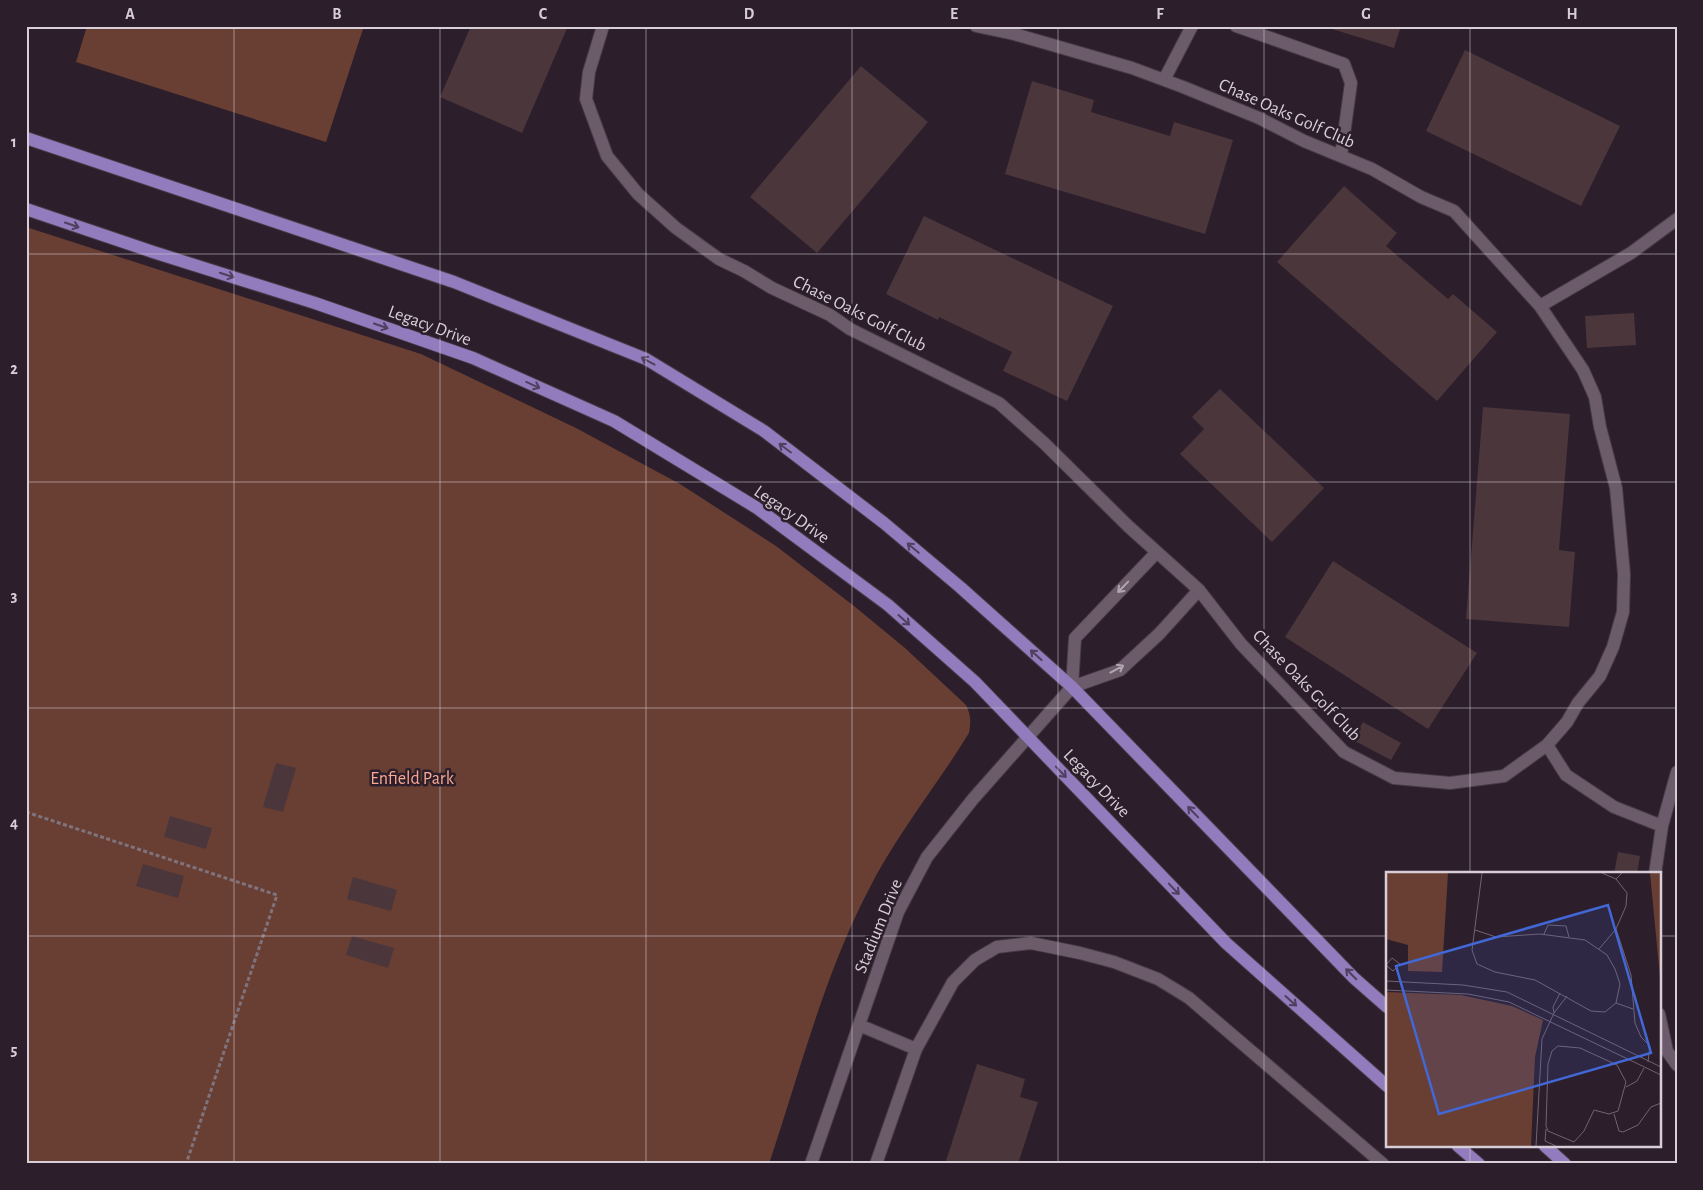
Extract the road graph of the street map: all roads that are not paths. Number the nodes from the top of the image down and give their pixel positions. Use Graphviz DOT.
graph roads {
  1 [pos="603,26"];
  2 [pos="976,26"];
  3 [pos="1192,26"];
  4 [pos="1236,26"];
  5 [pos="1164,80"];
  6 [pos="26,138"];
  7 [pos="1341,156"];
  8 [pos="26,209"];
  9 [pos="1677,219"];
  10 [pos="1540,306"];
  11 [pos="1157,552"];
  12 [pos="1199,590"];
  13 [pos="1072,687"];
  14 [pos="1028,737"];
  15 [pos="1546,746"];
  16 [pos="1677,772"];
  17 [pos="1662,826"];
  18 [pos="1655,872"];
  19 [pos="1386,1006"];
  20 [pos="1660,1019"];
  21 [pos="859,1025"];
  22 [pos="916,1049"];
  23 [pos="1677,1065"];
  24 [pos="1386,1085"];
  25 [pos="1460,1148"];
  26 [pos="1547,1148"];
  27 [pos="811,1164"];
  28 [pos="876,1164"];
  29 [pos="1383,1164"];
  30 [pos="1479,1164"];
  31 [pos="1565,1164"];
  1 -- 11 [label="street, Chase Oaks Golf Club"];
  2 -- 5 [label="street, Chase Oaks Golf Club"];
  3 -- 5 [label="street"];
  4 -- 7 [label="street"];
  5 -- 7 [label="street, Chase Oaks Golf Club"];
  13 -- 6 [label="main road, one-way"];
  7 -- 10 [label="street, Chase Oaks Golf Club"];
  8 -- 14 [label="main road, Legacy Drive, one-way"];
  9 -- 10 [label="street"];
  10 -- 15 [label="street, Chase Oaks Golf Club"];
  11 -- 12 [label="street, Chase Oaks Golf Club"];
  11 -- 13 [label="street, one-way"];
  13 -- 12 [label="street, one-way"];
  12 -- 15 [label="street, Chase Oaks Golf Club"];
  13 -- 14 [label="street, Stadium Drive"];
  19 -- 13 [label="main road, one-way"];
  14 -- 21 [label="street, Stadium Drive"];
  14 -- 24 [label="main road, Legacy Drive, one-way"];
  15 -- 17 [label="street"];
  16 -- 17 [label="street"];
  17 -- 18 [label="street"];
  20 -- 23 [label="street"];
  21 -- 22 [label="street"];
  21 -- 27 [label="street, Stadium Drive"];
  22 -- 28 [label="street"];
  22 -- 29 [label="street"];
  25 -- 30 [label="main road"];
  26 -- 31 [label="main road"];
}
